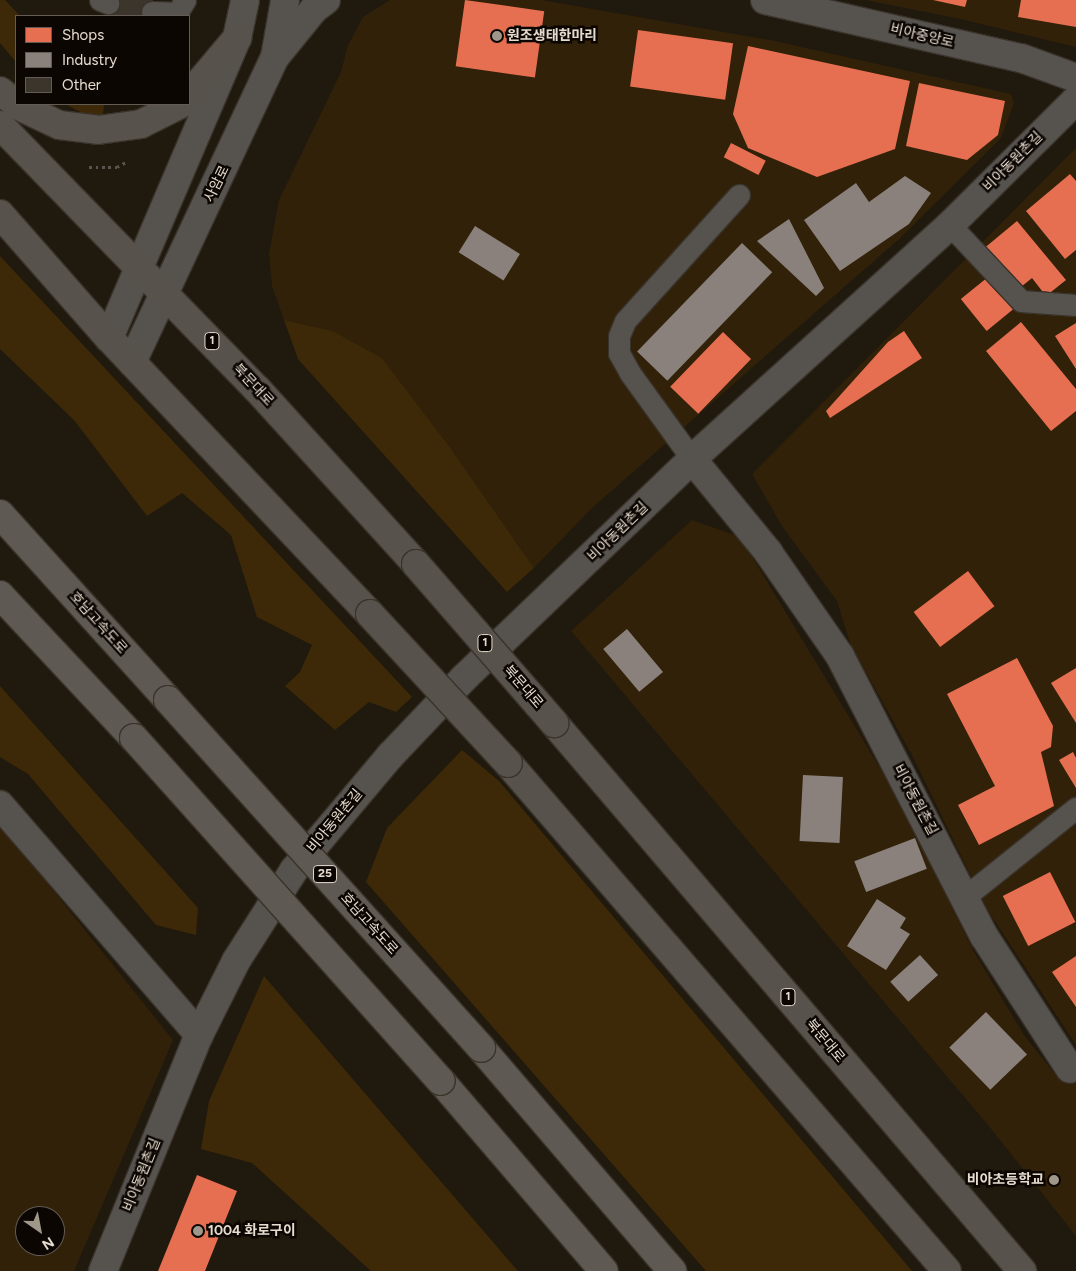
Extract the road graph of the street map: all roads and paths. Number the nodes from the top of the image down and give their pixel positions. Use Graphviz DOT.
graph roads {
  1 [pos="185,0"];
  2 [pos="245,0"];
  3 [pos="285,0"];
  4 [pos="326,0"];
  5 [pos="765,0"];
  6 [pos="152,12"];
  7 [pos="237,38"];
  8 [pos="275,57"];
  9 [pos="1076,78"];
  10 [pos="0,91"];
  11 [pos="190,94"];
  12 [pos="1076,100"];
  13 [pos="15,103"];
  14 [pos="18,105"];
  15 [pos="180,105"];
  16 [pos="0,125"];
  17 [pos="739,195"];
  18 [pos="0,214"];
  19 [pos="950,224"];
  20 [pos="140,267"];
  21 [pos="164,292"];
  22 [pos="1075,307"];
  23 [pos="109,338"];
  24 [pos="132,362"];
  25 [pos="692,459"];
  26 [pos="0,514"];
  27 [pos="0,595"];
  28 [pos="0,805"];
  29 [pos="1076,808"];
  30 [pos="966,896"];
  31 [pos="199,1035"];
  32 [pos="1070,1069"];
  33 [pos="103,1271"];
  34 [pos="604,1271"];
  35 [pos="672,1271"];
  36 [pos="947,1271"];
  37 [pos="1022,1271"];
  1 -- 6 [label="lane"];
  2 -- 7 [label="street"];
  3 -- 8 [label="street, 사암로"];
  4 -- 8 [label="street"];
  5 -- 9 [label="street, 비아중앙로"];
  7 -- 11 [label="main road"];
  7 -- 20 [label="street"];
  8 -- 21 [label="street, 사암로"];
  10 -- 13 [label="main road"];
  12 -- 19 [label="street, 비아동원촌길"];
  14 -- 15 [label="main road"];
  16 -- 20 [label="main road, 북문대로 / 1"];
  17 -- 25 [label="lane"];
  18 -- 23 [label="main road"];
  19 -- 22 [label="lane"];
  19 -- 25 [label="street, 비아동원촌길"];
  20 -- 21 [label="main road, 북문대로 / 1"];
  20 -- 23 [label="street"];
  21 -- 24 [label="street, 사암로"];
  21 -- 37 [label="main road, 북문대로 / 1, bridge"];
  23 -- 24 [label="main road"];
  24 -- 36 [label="main road, bridge"];
  25 -- 30 [label="street, 비아동원촌길"];
  25 -- 31 [label="street, 비아동원촌길"];
  26 -- 35 [label="highway, 호남고속도로 / 25, bridge"];
  27 -- 34 [label="highway, bridge"];
  28 -- 31 [label="street"];
  29 -- 30 [label="lane"];
  30 -- 32 [label="street, 비아동원촌길"];
  31 -- 33 [label="street, 비아동원촌길"];
}
